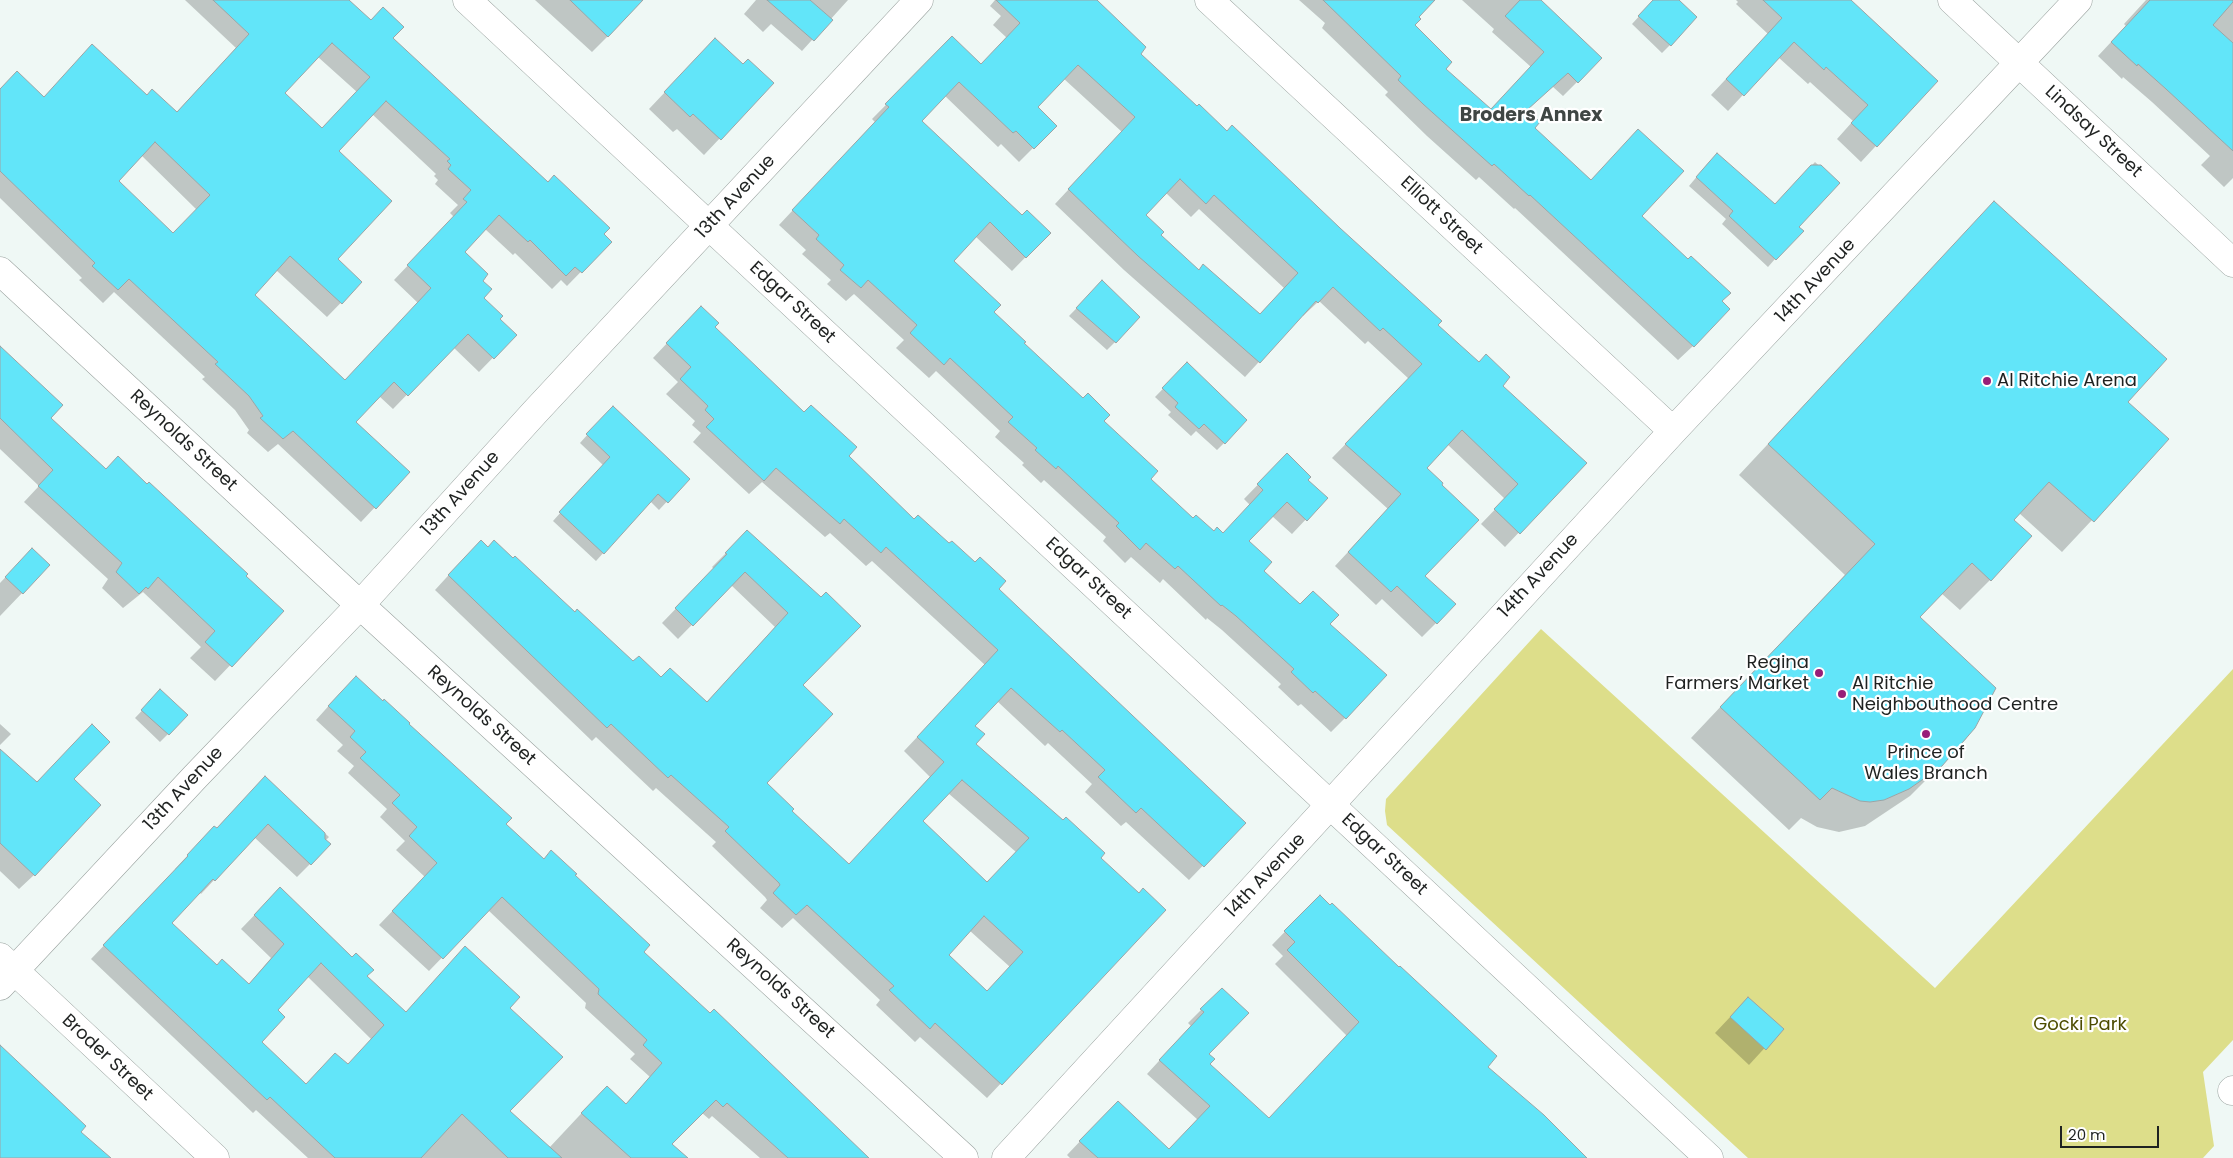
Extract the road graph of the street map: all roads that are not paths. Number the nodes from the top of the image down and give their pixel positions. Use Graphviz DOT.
graph roads {
  1 [pos="467,0"];
  2 [pos="919,0"];
  3 [pos="1210,0"];
  4 [pos="1952,0"];
  5 [pos="2078,0"];
  6 [pos="2020,63"];
  7 [pos="709,226"];
  8 [pos="2233,264"];
  9 [pos="0,270"];
  10 [pos="1673,431"];
  11 [pos="360,605"];
  12 [pos="1331,806"];
  13 [pos="5,971"];
  14 [pos="215,1158"];
  15 [pos="964,1158"];
  16 [pos="1006,1158"];
  17 [pos="1709,1158"];
  1 -- 7 [label="street, Edgar Street"];
  2 -- 7 [label="street, 13th Avenue"];
  3 -- 10 [label="street, Elliott Street"];
  4 -- 6 [label="street, Lindsay Street"];
  5 -- 6 [label="street, 14th Avenue"];
  6 -- 8 [label="street, Lindsay Street"];
  6 -- 10 [label="street, 14th Avenue"];
  7 -- 11 [label="street, 13th Avenue"];
  7 -- 12 [label="street, Edgar Street"];
  9 -- 11 [label="street, Reynolds Street"];
  10 -- 12 [label="street, 14th Avenue"];
  11 -- 13 [label="street, 13th Avenue"];
  11 -- 15 [label="street, Reynolds Street"];
  12 -- 16 [label="street, 14th Avenue"];
  12 -- 17 [label="street, Edgar Street"];
  13 -- 14 [label="street, Broder Street"];
}
